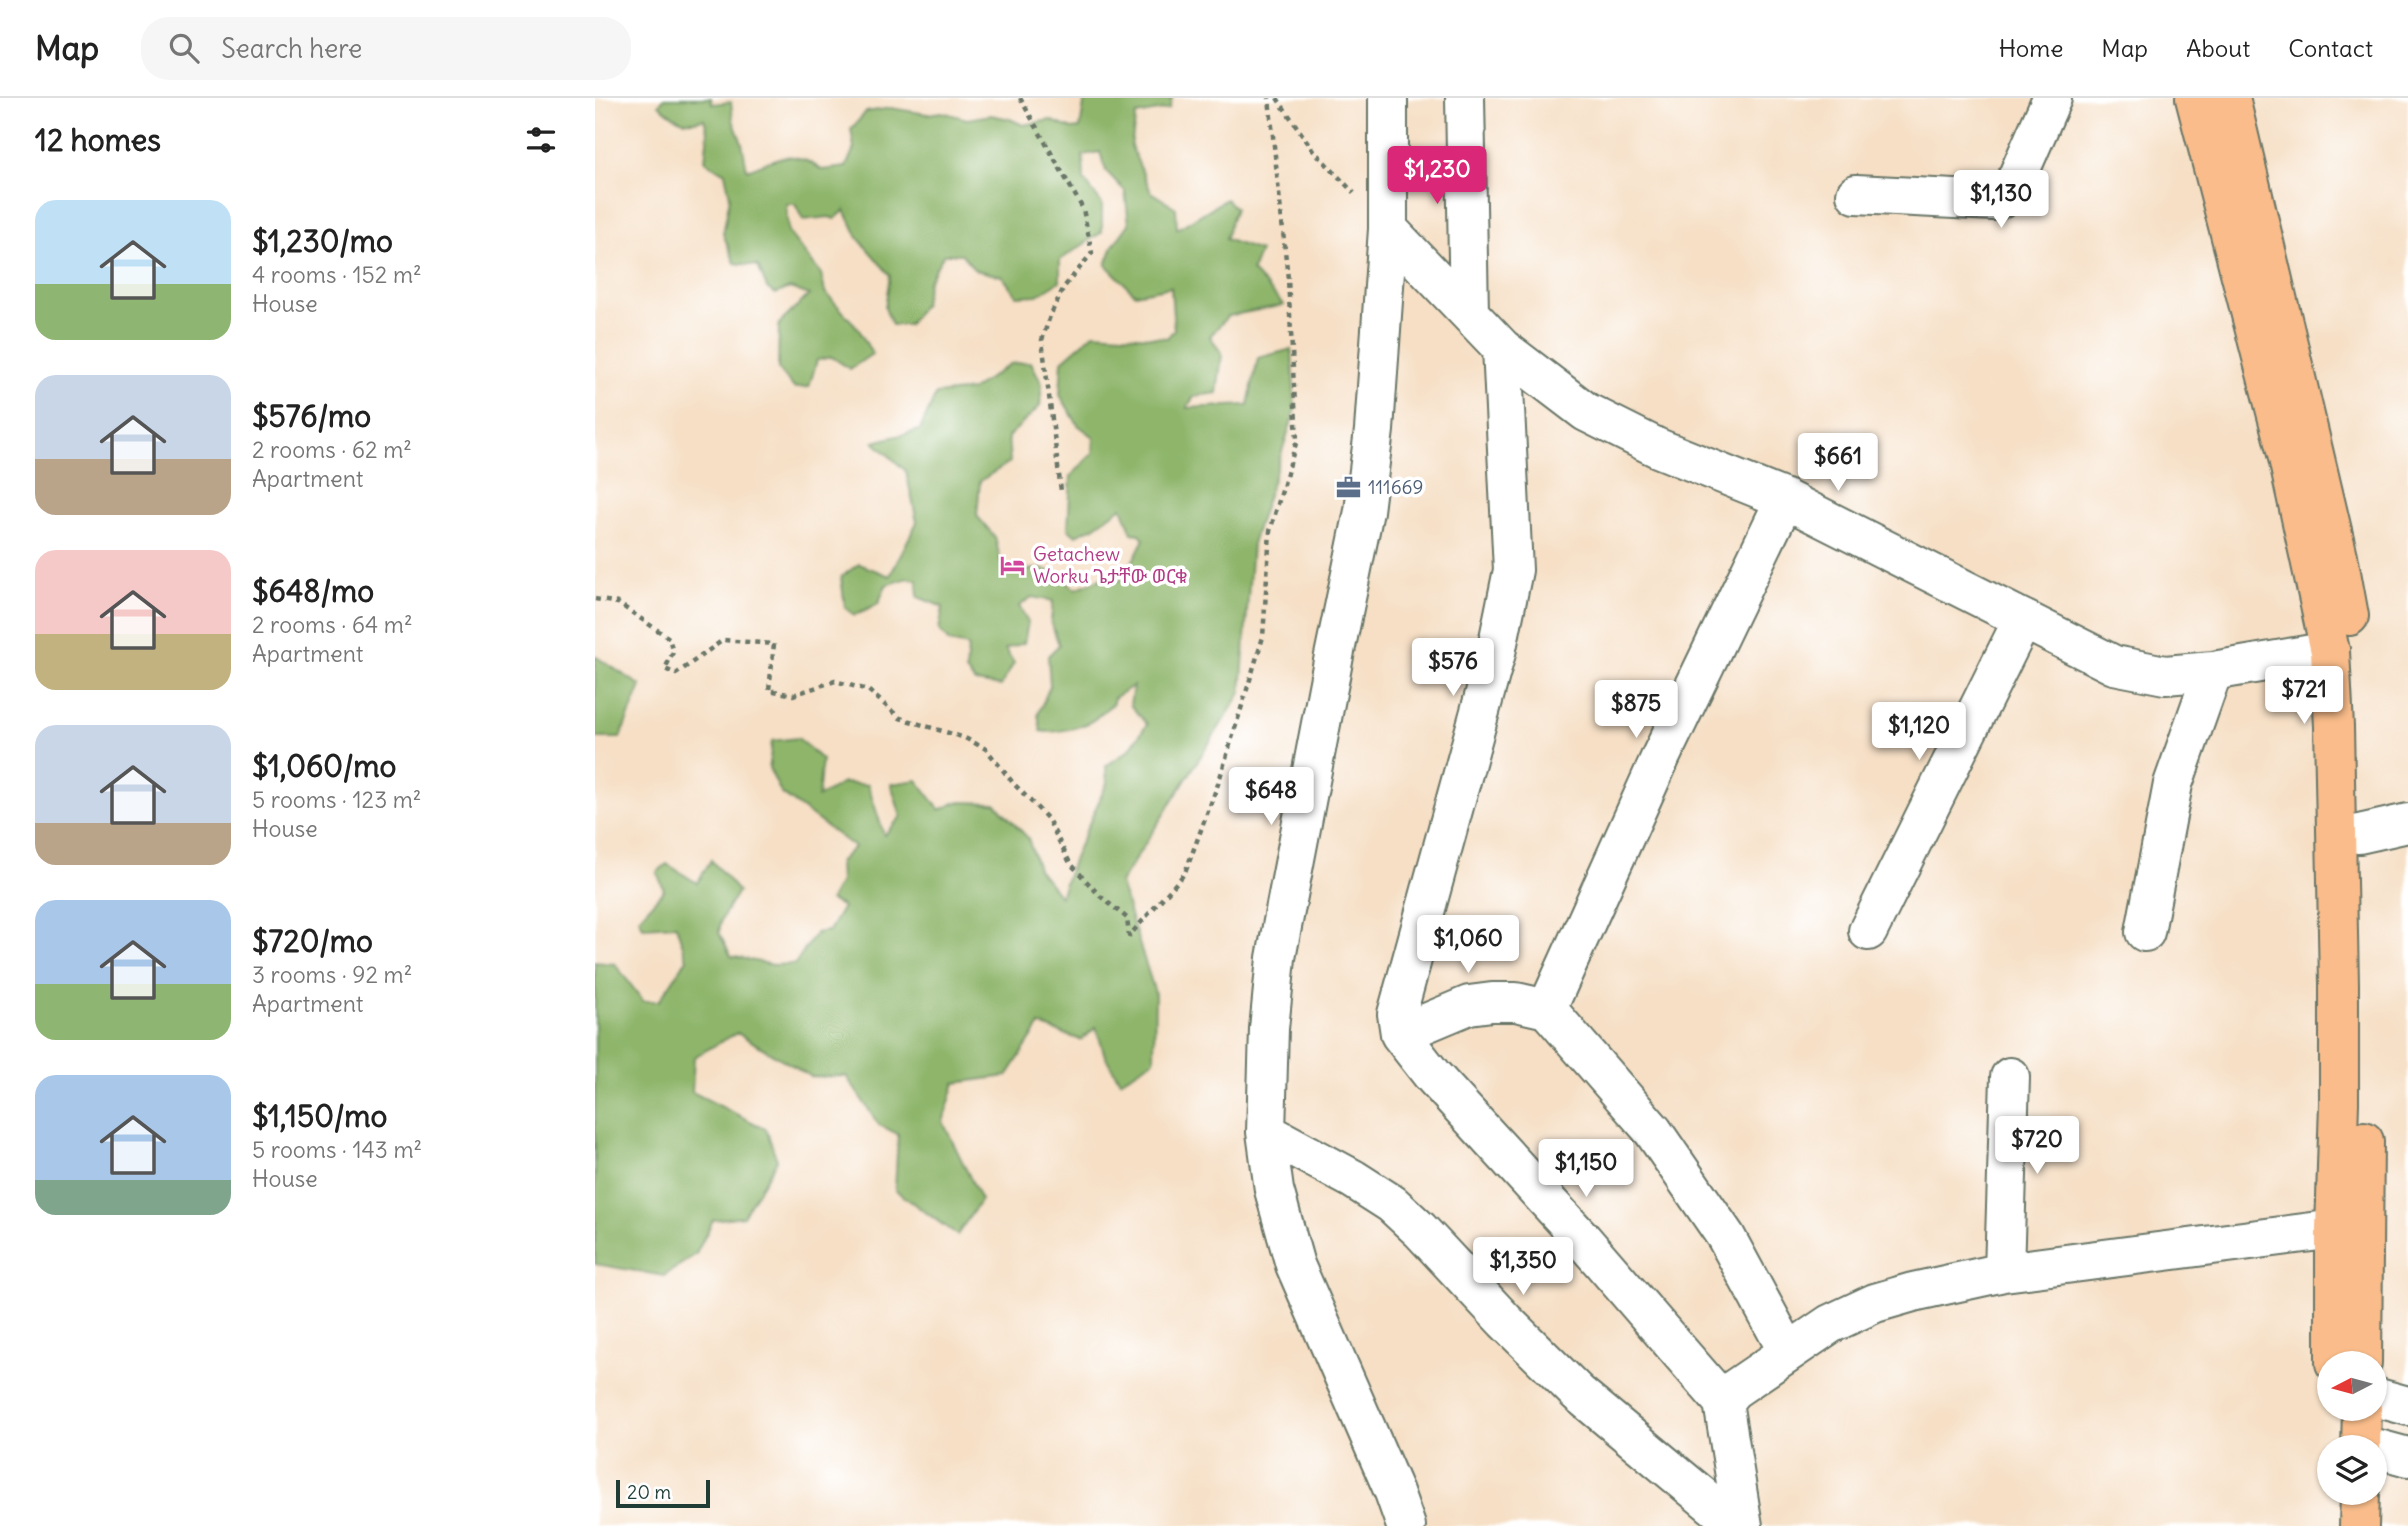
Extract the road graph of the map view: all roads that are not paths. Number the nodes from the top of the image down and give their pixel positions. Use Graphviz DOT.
graph roads {
  1 [pos="1388,98"];
  2 [pos="1465,98"];
  3 [pos="2052,98"];
  4 [pos="2195,98"];
  5 [pos="2230,98"];
  6 [pos="1856,194"];
  7 [pos="1388,229"];
  8 [pos="1469,313"];
  9 [pos="1501,348"];
  10 [pos="2282,381"];
  11 [pos="1784,499"];
  12 [pos="2023,619"];
  13 [pos="2330,651"];
  14 [pos="2213,671"];
  15 [pos="2408,823"];
  16 [pos="2359,834"];
  17 [pos="1868,931"];
  18 [pos="2145,932"];
  19 [pos="1547,1009"];
  20 [pos="1400,1034"];
  21 [pos="2010,1077"];
  22 [pos="1266,1132"];
  23 [pos="2335,1229"];
  24 [pos="2004,1272"];
  25 [pos="2336,1351"];
  26 [pos="2362,1351"];
  27 [pos="1788,1352"];
  28 [pos="2387,1400"];
  29 [pos="1723,1402"];
  30 [pos="2408,1406"];
  31 [pos="2387,1449"];
  32 [pos="2408,1457"];
  33 [pos="2335,1505"];
  34 [pos="2360,1505"];
  35 [pos="1406,1526"];
  36 [pos="1741,1526"];
  37 [pos="2335,1526"];
  38 [pos="2359,1526"];
  1 -- 7 [label="street"];
  2 -- 8 [label="street"];
  3 -- 6 [label="street"];
  4 -- 10 [label="main road"];
  5 -- 10 [label="main road"];
  7 -- 8 [label="street"];
  7 -- 22 [label="street"];
  8 -- 9 [label="street"];
  9 -- 11 [label="street"];
  9 -- 20 [label="street"];
  10 -- 13 [label="main road"];
  10 -- 16 [label="main road"];
  11 -- 12 [label="street"];
  11 -- 19 [label="street"];
  12 -- 14 [label="street"];
  12 -- 17 [label="street"];
  13 -- 14 [label="street"];
  13 -- 23 [label="main road"];
  14 -- 18 [label="street"];
  15 -- 16 [label="street"];
  16 -- 26 [label="main road"];
  19 -- 20 [label="street"];
  19 -- 27 [label="street"];
  20 -- 29 [label="street"];
  21 -- 24 [label="street"];
  22 -- 35 [label="street"];
  22 -- 36 [label="street"];
  23 -- 24 [label="street"];
  23 -- 25 [label="main road"];
  24 -- 27 [label="street"];
  27 -- 29 [label="street"];
  28 -- 30 [label="street"];
  29 -- 36 [label="street"];
  31 -- 32 [label="street"];
  33 -- 37 [label="main road"];
  34 -- 38 [label="main road"];
}
